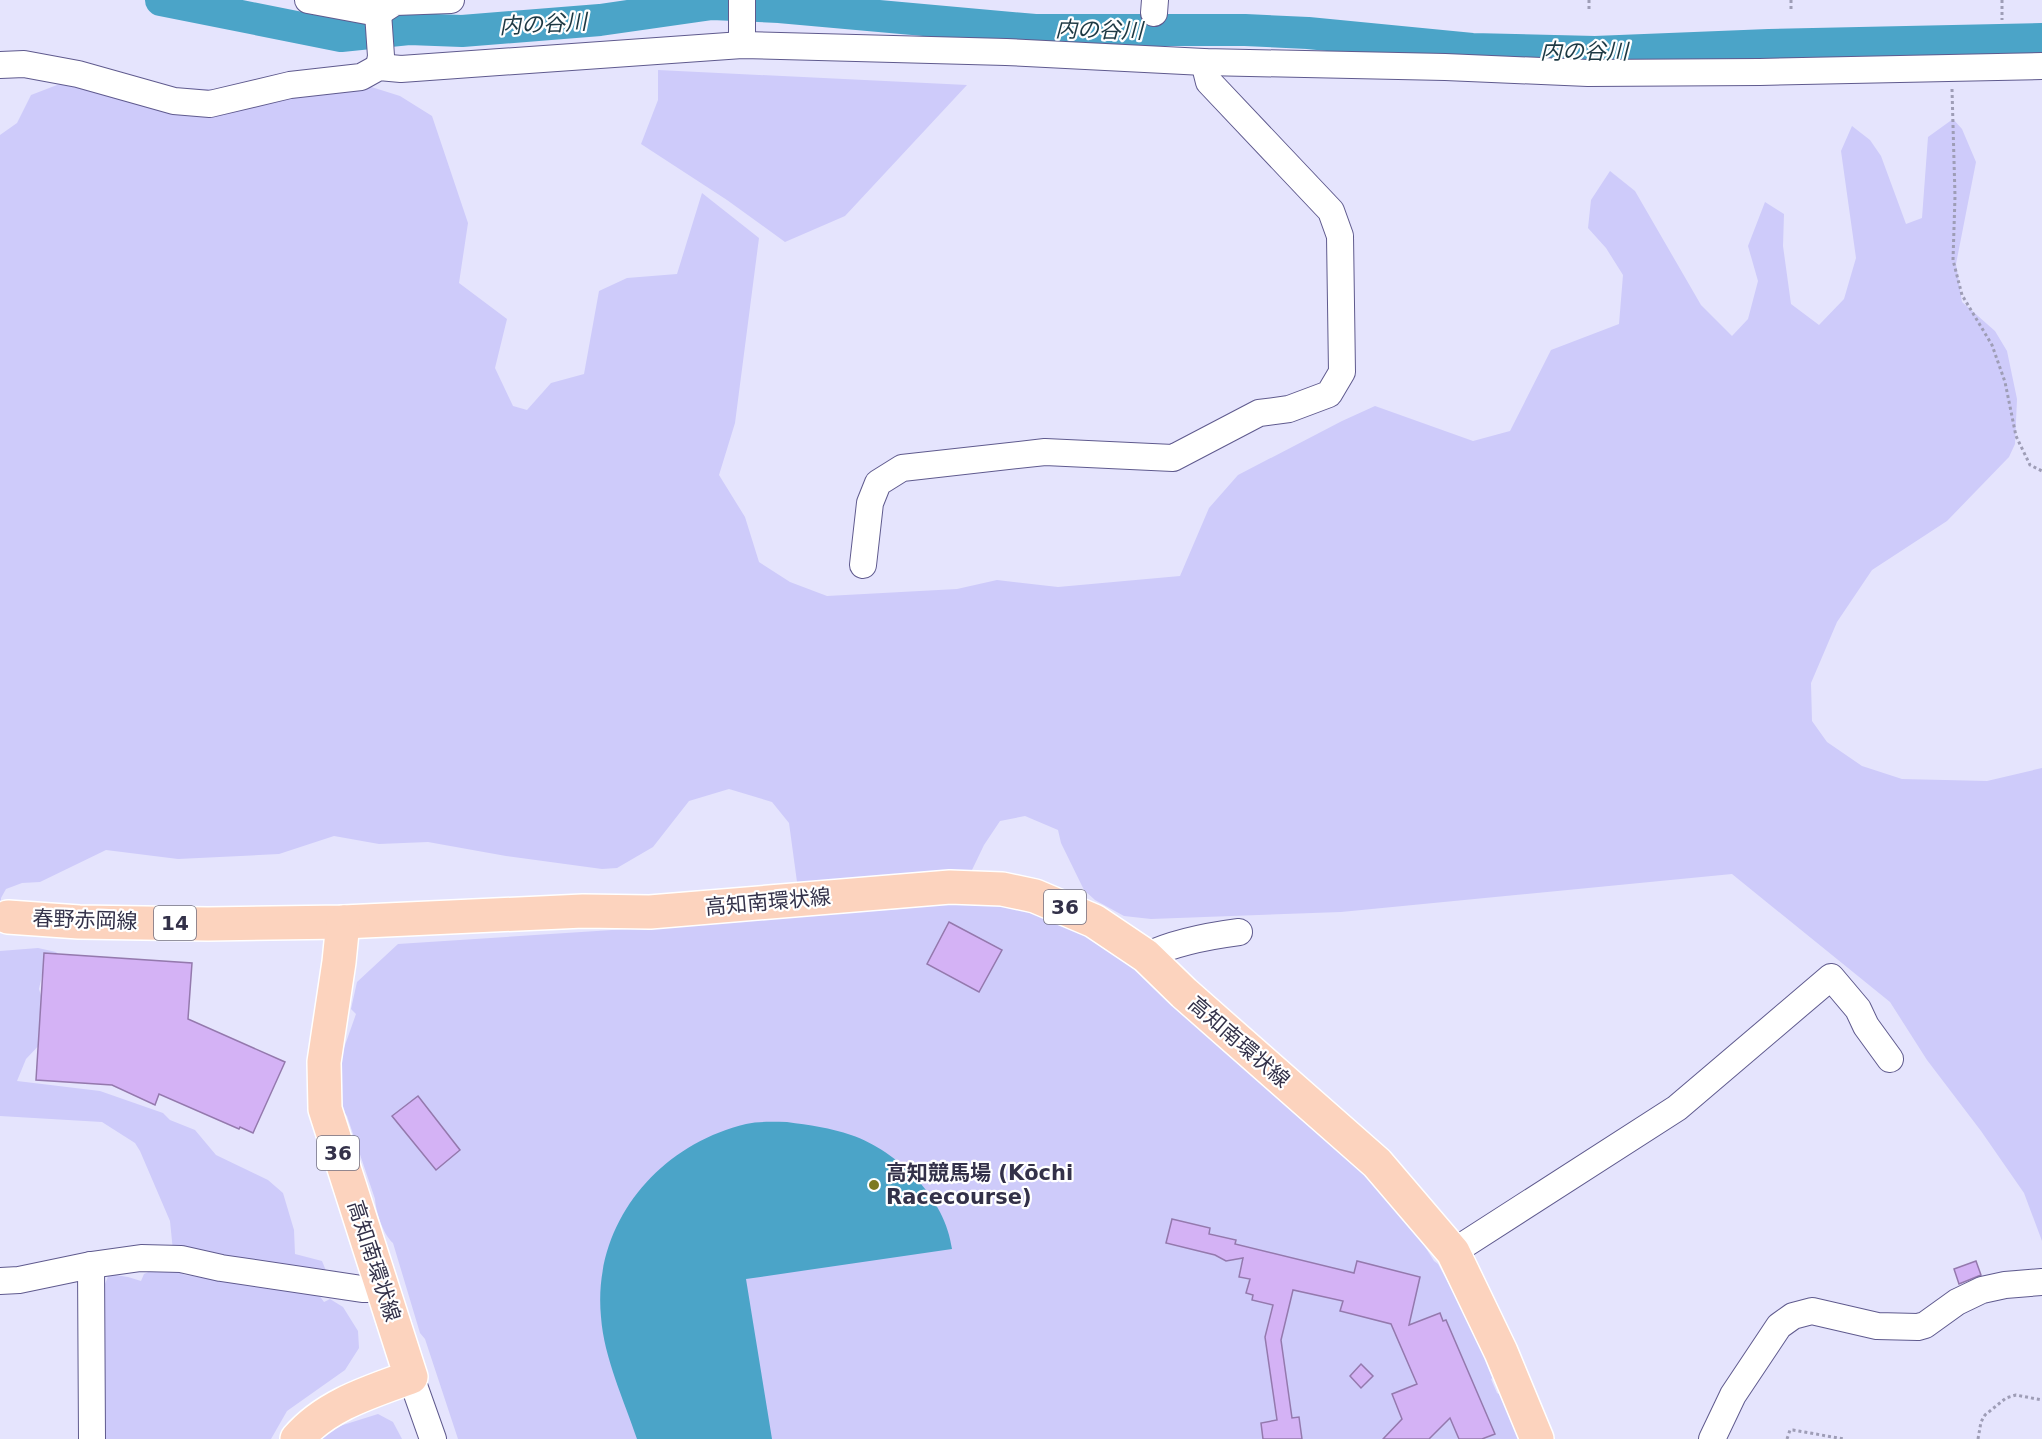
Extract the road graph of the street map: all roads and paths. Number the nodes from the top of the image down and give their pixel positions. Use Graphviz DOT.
graph roads {
  1 [pos="309,0"];
  2 [pos="451,0"];
  3 [pos="742,0"];
  4 [pos="1589,0"];
  5 [pos="1791,0"];
  6 [pos="2002,0"];
  7 [pos="1791,9"];
  8 [pos="1589,10"];
  9 [pos="379,17"];
  10 [pos="2002,20"];
  11 [pos="742,40"];
  12 [pos="380,62"];
  13 [pos="1204,62"];
  14 [pos="0,65"];
  15 [pos="2042,66"];
  16 [pos="1952,68"];
  17 [pos="2042,471"];
  18 [pos="863,566"];
  19 [pos="8,917"];
  20 [pos="343,922"];
  21 [pos="1239,932"];
  22 [pos="1146,956"];
  23 [pos="1890,1059"];
  24 [pos="1453,1252"];
  25 [pos="91,1265"];
  26 [pos="0,1281"];
  27 [pos="2042,1282"];
  28 [pos="383,1289"];
  29 [pos="411,1377"];
  30 [pos="2042,1400"];
  31 [pos="92,1439"];
  32 [pos="297,1439"];
  33 [pos="432,1439"];
  34 [pos="1537,1439"];
  35 [pos="1712,1439"];
  36 [pos="1787,1439"];
  37 [pos="1844,1439"];
  38 [pos="1978,1439"];
  1 -- 9 [label="street"];
  2 -- 9 [label="street"];
  3 -- 11 [label="street"];
  4 -- 8 [label="path"];
  5 -- 7 [label="path"];
  6 -- 10 [label="path"];
  9 -- 12 [label="street"];
  11 -- 12 [label="street"];
  11 -- 13 [label="street"];
  12 -- 14 [label="street"];
  13 -- 16 [label="street"];
  13 -- 18 [label="street"];
  15 -- 16 [label="street"];
  16 -- 17 [label="path"];
  19 -- 20 [label="main road, 春野赤岡線 / 14"];
  20 -- 22 [label="main road, 高知南環状線 / 36"];
  20 -- 28 [label="main road, 高知南環状線 / 36"];
  21 -- 22 [label="street"];
  22 -- 24 [label="main road, 高知南環状線 / 36"];
  23 -- 24 [label="street"];
  24 -- 34 [label="main road, 高知南環状線 / 36"];
  25 -- 26 [label="street"];
  25 -- 28 [label="street"];
  25 -- 31 [label="street"];
  27 -- 35 [label="street"];
  28 -- 29 [label="main road, 高知南環状線 / 36"];
  29 -- 32 [label="main road"];
  29 -- 33 [label="street"];
  30 -- 38 [label="path"];
  36 -- 37 [label="path"];
}
